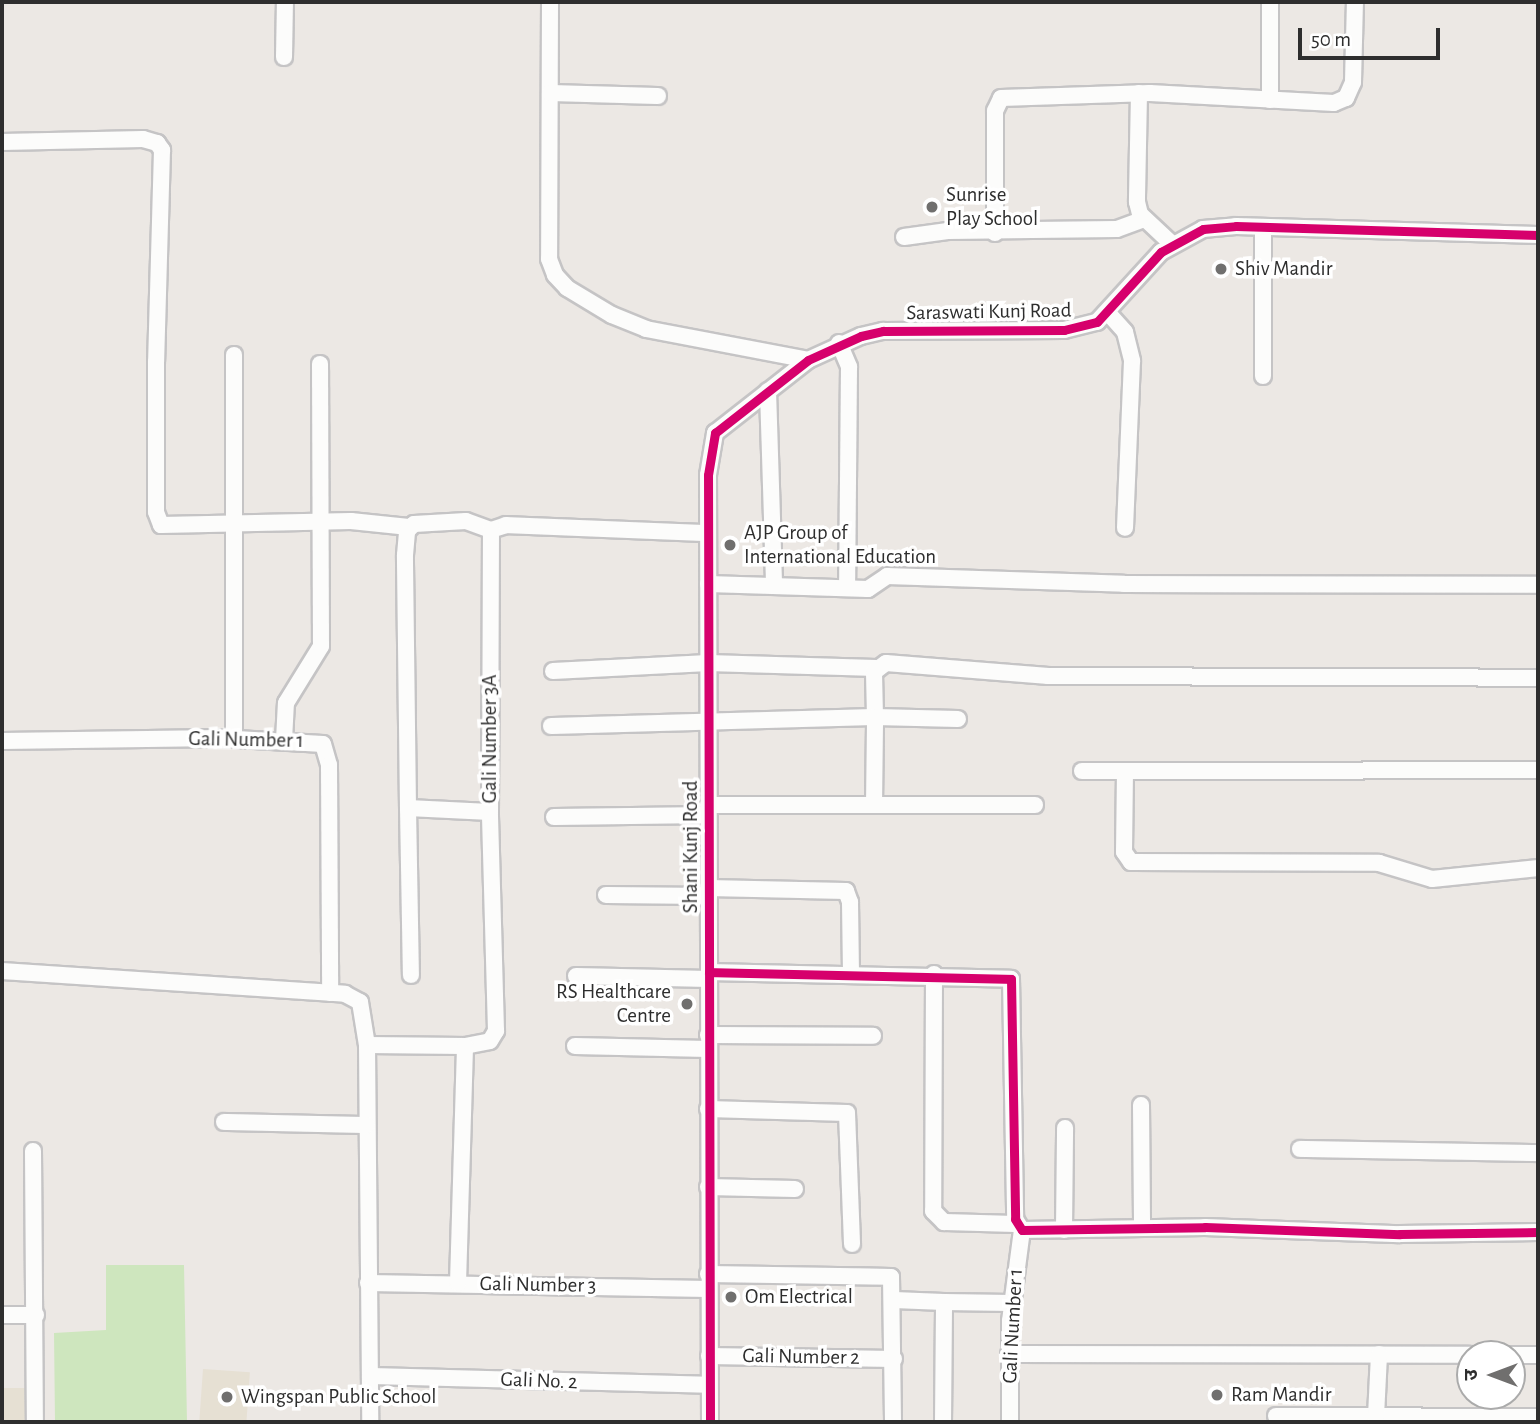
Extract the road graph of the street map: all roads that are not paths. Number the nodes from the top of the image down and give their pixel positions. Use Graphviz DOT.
graph roads {
  1 [pos="285,2"];
  2 [pos="550,2"];
  3 [pos="1270,2"];
  4 [pos="1355,2"];
  5 [pos="284,57"];
  6 [pos="550,93"];
  7 [pos="1139,93"];
  8 [pos="658,96"];
  9 [pos="1270,100"];
  10 [pos="2,142"];
  11 [pos="1144,219"];
  12 [pos="1263,227"];
  13 [pos="995,233"];
  14 [pos="1538,234"];
  15 [pos="904,237"];
  16 [pos="1172,244"];
  17 [pos="1109,314"];
  18 [pos="839,343"];
  19 [pos="234,355"];
  20 [pos="808,359"];
  21 [pos="320,364"];
  22 [pos="1263,376"];
  23 [pos="768,390"];
  24 [pos="724,424"];
  25 [pos="318,521"];
  26 [pos="233,525"];
  27 [pos="409,527"];
  28 [pos="1125,528"];
  29 [pos="491,530"];
  30 [pos="708,533"];
  31 [pos="708,584"];
  32 [pos="1538,585"];
  33 [pos="774,586"];
  34 [pos="847,588"];
  35 [pos="708,663"];
  36 [pos="876,668"];
  37 [pos="553,671"];
  38 [pos="1538,678"];
  39 [pos="874,717"];
  40 [pos="958,719"];
  41 [pos="708,720"];
  42 [pos="551,726"];
  43 [pos="234,738"];
  44 [pos="284,740"];
  45 [pos="2,741"];
  46 [pos="1538,770"];
  47 [pos="1082,771"];
  48 [pos="1125,771"];
  49 [pos="874,805"];
  50 [pos="1035,805"];
  51 [pos="408,808"];
  52 [pos="708,810"];
  53 [pos="490,812"];
  54 [pos="554,817"];
  55 [pos="1538,868"];
  56 [pos="709,892"];
  57 [pos="606,895"];
  58 [pos="2,971"];
  59 [pos="851,973"];
  60 [pos="934,974"];
  61 [pos="411,975"];
  62 [pos="709,975"];
  63 [pos="576,976"];
  64 [pos="330,993"];
  65 [pos="873,1036"];
  66 [pos="708,1042"];
  67 [pos="367,1045"];
  68 [pos="466,1046"];
  69 [pos="575,1046"];
  70 [pos="1141,1105"];
  71 [pos="708,1109"];
  72 [pos="224,1122"];
  73 [pos="367,1125"];
  74 [pos="1065,1128"];
  75 [pos="1300,1149"];
  76 [pos="33,1151"];
  77 [pos="1538,1153"];
  78 [pos="708,1187"];
  79 [pos="795,1189"];
  80 [pos="1019,1227"];
  81 [pos="1142,1228"];
  82 [pos="1064,1230"];
  83 [pos="1538,1232"];
  84 [pos="852,1244"];
  85 [pos="708,1282"];
  86 [pos="368,1283"];
  87 [pos="458,1283"];
  88 [pos="894,1300"];
  89 [pos="944,1302"];
  90 [pos="1011,1303"];
  91 [pos="2,1315"];
  92 [pos="36,1315"];
  93 [pos="1009,1354"];
  94 [pos="1379,1354"];
  95 [pos="1456,1354"];
  96 [pos="709,1356"];
  97 [pos="894,1359"];
  98 [pos="369,1376"];
  99 [pos="709,1385"];
  100 [pos="1276,1416"];
  101 [pos="1376,1416"];
  102 [pos="1538,1417"];
  103 [pos="35,1422"];
  104 [pos="370,1422"];
  105 [pos="710,1422"];
  106 [pos="893,1422"];
  107 [pos="943,1422"];
  108 [pos="1010,1422"];
  1 -- 5 [label="street"];
  2 -- 6 [label="street"];
  3 -- 9 [label="street"];
  4 -- 9 [label="street"];
  6 -- 8 [label="street"];
  6 -- 20 [label="street"];
  7 -- 9 [label="street"];
  7 -- 11 [label="street"];
  7 -- 13 [label="street"];
  10 -- 26 [label="street"];
  11 -- 13 [label="street"];
  11 -- 16 [label="street"];
  12 -- 14 [label="street, Saraswati Kunj Road"];
  12 -- 16 [label="street, Saraswati Kunj Road"];
  12 -- 22 [label="street"];
  13 -- 15 [label="street"];
  16 -- 17 [label="street, Saraswati Kunj Road"];
  17 -- 18 [label="street, Saraswati Kunj Road"];
  17 -- 28 [label="street"];
  18 -- 20 [label="street, Saraswati Kunj Road"];
  18 -- 34 [label="street"];
  19 -- 26 [label="street"];
  20 -- 23 [label="street, Saraswati Kunj Road"];
  21 -- 25 [label="street"];
  23 -- 24 [label="street, Saraswati Kunj Road"];
  23 -- 33 [label="street"];
  24 -- 30 [label="street, Shani Kunj Road"];
  25 -- 26 [label="street"];
  25 -- 27 [label="street"];
  25 -- 44 [label="street"];
  26 -- 43 [label="street"];
  27 -- 29 [label="street"];
  27 -- 51 [label="street"];
  29 -- 30 [label="street"];
  29 -- 53 [label="street, Gali Number 3A"];
  30 -- 31 [label="street, Shani Kunj Road"];
  31 -- 33 [label="street"];
  31 -- 35 [label="street, Shani Kunj Road"];
  32 -- 34 [label="street"];
  33 -- 34 [label="street"];
  35 -- 36 [label="street"];
  35 -- 37 [label="street"];
  35 -- 41 [label="street, Shani Kunj Road"];
  36 -- 38 [label="street"];
  36 -- 39 [label="street"];
  39 -- 40 [label="street"];
  39 -- 41 [label="street"];
  39 -- 49 [label="street"];
  41 -- 42 [label="street"];
  41 -- 52 [label="street, Shani Kunj Road"];
  43 -- 44 [label="street, Gali Number 1"];
  43 -- 45 [label="street, Gali Number 1"];
  44 -- 64 [label="street, Gali Number 1"];
  46 -- 48 [label="street"];
  47 -- 48 [label="street"];
  48 -- 55 [label="street"];
  49 -- 50 [label="street"];
  49 -- 52 [label="street"];
  51 -- 53 [label="street"];
  51 -- 61 [label="street"];
  52 -- 54 [label="street"];
  52 -- 56 [label="street, Shani Kunj Road"];
  53 -- 68 [label="street, Gali Number 3A"];
  56 -- 57 [label="street"];
  56 -- 59 [label="street"];
  56 -- 62 [label="street, Shani Kunj Road"];
  58 -- 64 [label="street"];
  59 -- 60 [label="street"];
  59 -- 62 [label="street"];
  60 -- 80 [label="street, Gali Number 1"];
  60 -- 80 [label="street"];
  62 -- 63 [label="street"];
  62 -- 66 [label="street, Shani Kunj Road"];
  64 -- 67 [label="street"];
  65 -- 66 [label="street"];
  66 -- 69 [label="street"];
  66 -- 71 [label="street, Shani Kunj Road"];
  67 -- 68 [label="street, Gali Number 3A"];
  67 -- 73 [label="street"];
  68 -- 87 [label="street"];
  70 -- 81 [label="street"];
  71 -- 78 [label="street, Shani Kunj Road"];
  71 -- 84 [label="street"];
  72 -- 73 [label="street"];
  73 -- 86 [label="street"];
  74 -- 82 [label="street"];
  75 -- 77 [label="street"];
  76 -- 92 [label="street"];
  78 -- 79 [label="street"];
  78 -- 85 [label="street, Shani Kunj Road"];
  80 -- 82 [label="street"];
  80 -- 90 [label="street, Gali Number 1"];
  81 -- 82 [label="street"];
  81 -- 83 [label="street"];
  85 -- 87 [label="street, Gali Number 3"];
  85 -- 88 [label="street, Gali Number 3"];
  85 -- 96 [label="street, Shani Kunj Road"];
  86 -- 87 [label="street, Gali Number 3"];
  86 -- 98 [label="street"];
  88 -- 89 [label="street"];
  88 -- 97 [label="street"];
  89 -- 90 [label="street"];
  89 -- 107 [label="street"];
  90 -- 93 [label="street, Gali Number 1"];
  91 -- 92 [label="street"];
  92 -- 103 [label="street"];
  93 -- 94 [label="street"];
  93 -- 108 [label="street, Gali Number 1"];
  94 -- 95 [label="street"];
  94 -- 101 [label="street"];
  96 -- 97 [label="street, Gali Number 2"];
  96 -- 99 [label="street, Shani Kunj Road"];
  97 -- 106 [label="street"];
  98 -- 99 [label="street, Gali No. 2"];
  98 -- 104 [label="street"];
  99 -- 105 [label="street, Shani Kunj Road"];
  100 -- 101 [label="street"];
  101 -- 102 [label="street"];
}
